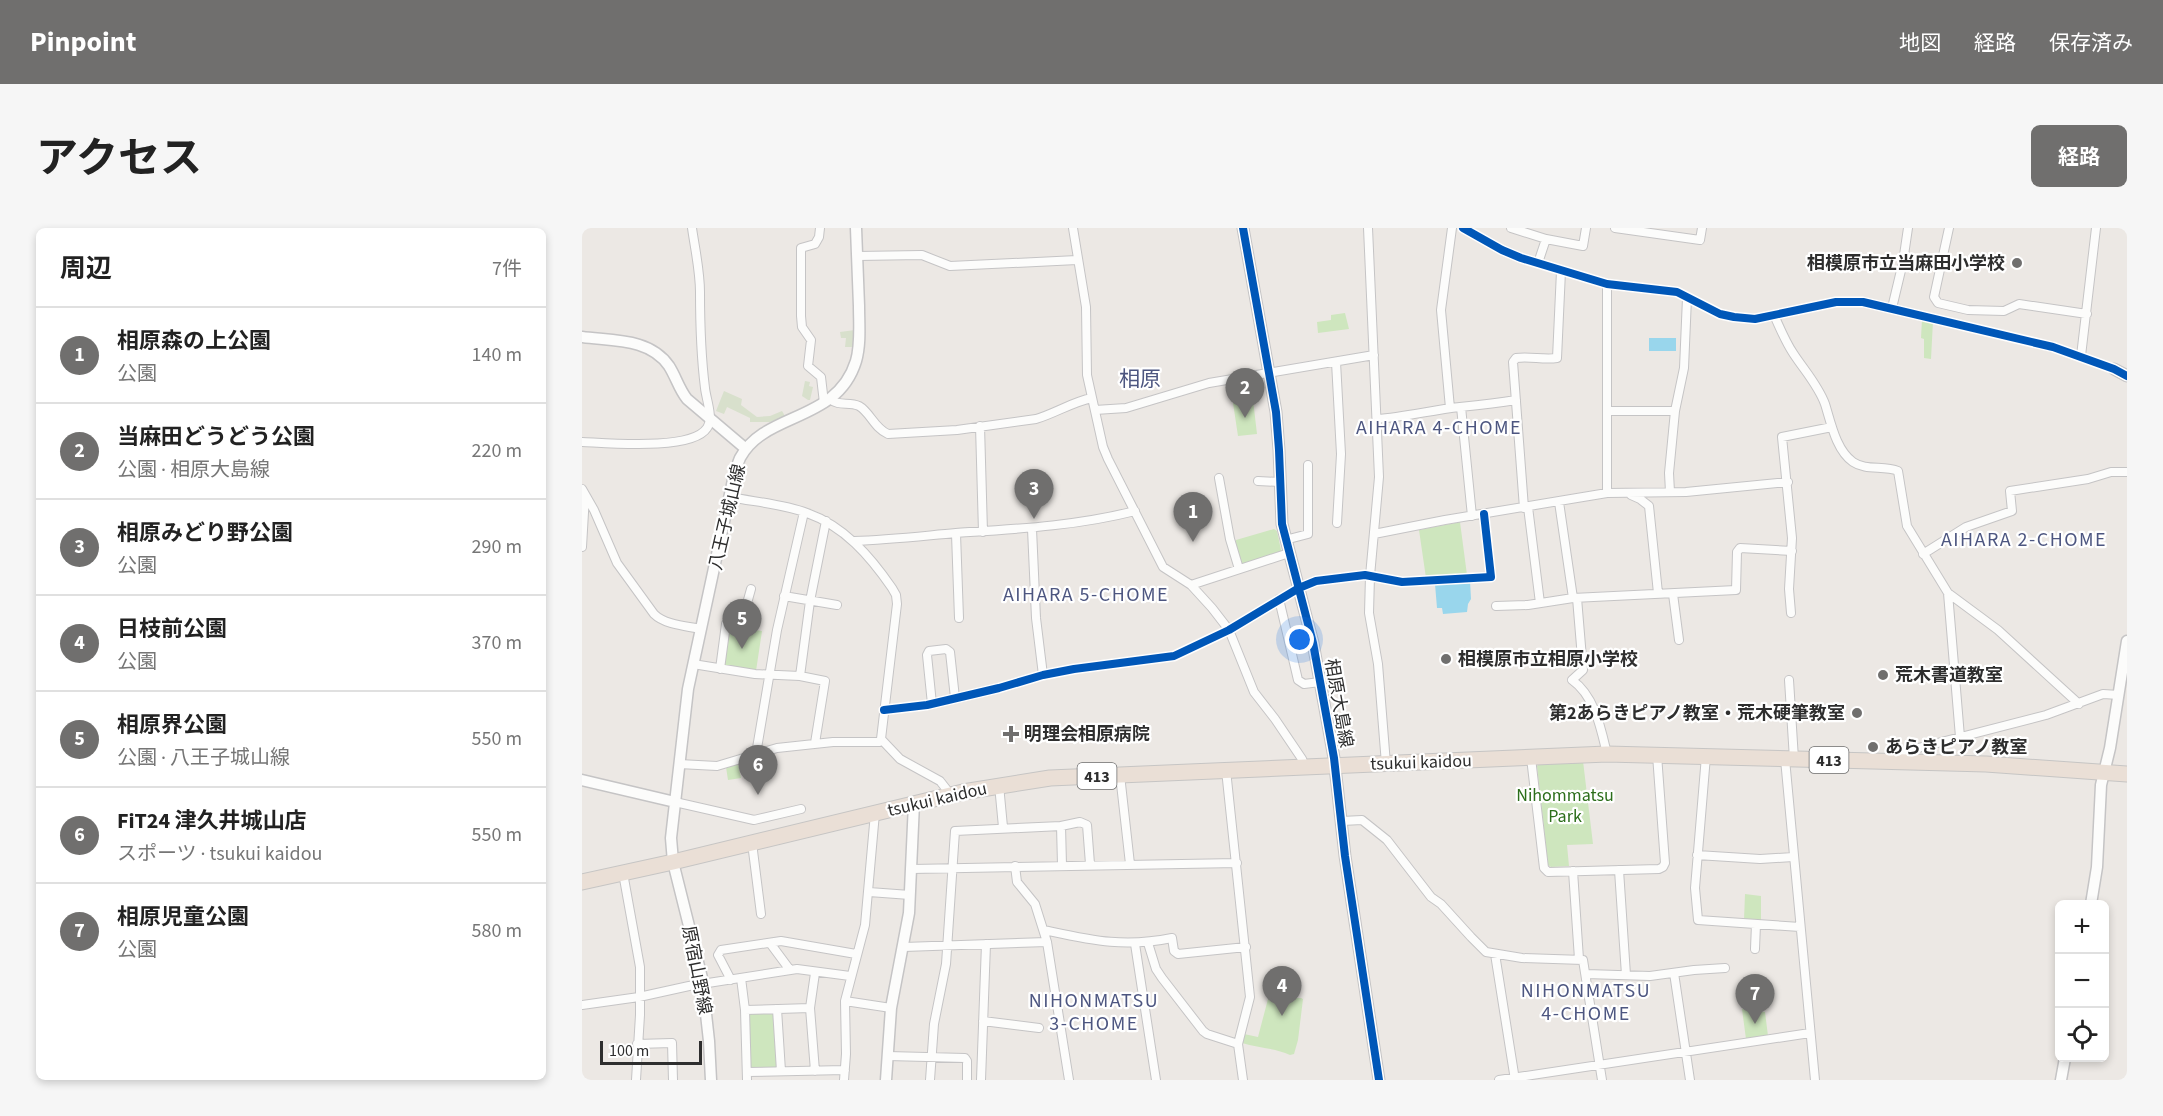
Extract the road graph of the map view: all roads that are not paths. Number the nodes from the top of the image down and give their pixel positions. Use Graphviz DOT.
graph roads {
  1 [pos="692,228"];
  2 [pos="820,228"];
  3 [pos="856,228"];
  4 [pos="1073,228"];
  5 [pos="1243,228"];
  6 [pos="1368,228"];
  7 [pos="1452,228"];
  8 [pos="1463,228"];
  9 [pos="1511,228"];
  10 [pos="1586,228"];
  11 [pos="1615,228"];
  12 [pos="1702,228"];
  13 [pos="1908,228"];
  14 [pos="1949,228"];
  15 [pos="2096,228"];
  16 [pos="1546,239"];
  17 [pos="857,256"];
  18 [pos="1077,260"];
  19 [pos="1538,263"];
  20 [pos="1561,271"];
  21 [pos="1607,284"];
  22 [pos="1687,298"];
  23 [pos="1892,308"];
  24 [pos="2087,314"];
  25 [pos="1774,315"];
  26 [pos="582,337"];
  27 [pos="1374,355"];
  28 [pos="2081,356"];
  29 [pos="1336,362"];
  30 [pos="2114,369"];
  31 [pos="1269,374"];
  32 [pos="2127,376"];
  33 [pos="1092,398"];
  34 [pos="1516,400"];
  35 [pos="827,401"];
  36 [pos="1461,407"];
  37 [pos="1450,408"];
  38 [pos="1095,411"];
  39 [pos="1606,411"];
  40 [pos="1675,411"];
  41 [pos="710,419"];
  42 [pos="1377,419"];
  43 [pos="980,426"];
  44 [pos="1832,427"];
  45 [pos="582,442"];
  46 [pos="746,449"];
  47 [pos="1308,465"];
  48 [pos="2127,472"];
  49 [pos="1219,478"];
  50 [pos="1258,481"];
  51 [pos="1280,482"];
  52 [pos="1788,482"];
  53 [pos="584,492"];
  54 [pos="1670,492"];
  55 [pos="1607,493"];
  56 [pos="1622,494"];
  57 [pos="730,497"];
  58 [pos="1560,502"];
  59 [pos="1526,508"];
  60 [pos="804,512"];
  61 [pos="1135,512"];
  62 [pos="1484,514"];
  63 [pos="1472,516"];
  64 [pos="826,521"];
  65 [pos="1337,522"];
  66 [pos="1032,529"];
  67 [pos="983,532"];
  68 [pos="956,534"];
  69 [pos="1374,534"];
  70 [pos="1285,540"];
  71 [pos="854,541"];
  72 [pos="582,547"];
  73 [pos="1792,551"];
  74 [pos="1289,553"];
  75 [pos="1923,554"];
  76 [pos="1239,569"];
  77 [pos="1370,576"];
  78 [pos="1191,585"];
  79 [pos="1299,588"];
  80 [pos="751,589"];
  81 [pos="1658,593"];
  82 [pos="1948,593"];
  83 [pos="1672,594"];
  84 [pos="784,596"];
  85 [pos="1575,598"];
  86 [pos="1279,599"];
  87 [pos="810,601"];
  88 [pos="1540,603"];
  89 [pos="837,605"];
  90 [pos="1496,606"];
  91 [pos="1791,613"];
  92 [pos="959,618"];
  93 [pos="701,628"];
  94 [pos="1229,630"];
  95 [pos="1679,640"];
  96 [pos="2127,640"];
  97 [pos="693,664"];
  98 [pos="720,669"];
  99 [pos="2125,669"];
  100 [pos="770,675"];
  101 [pos="1043,675"];
  102 [pos="800,676"];
  103 [pos="1790,680"];
  104 [pos="1320,682"];
  105 [pos="2119,694"];
  106 [pos="955,698"];
  107 [pos="932,704"];
  108 [pos="2079,704"];
  109 [pos="884,710"];
  110 [pos="1960,737"];
  111 [pos="881,739"];
  112 [pos="815,743"];
  113 [pos="756,754"];
  114 [pos="1607,754"];
  115 [pos="1657,755"];
  116 [pos="1706,756"];
  117 [pos="1531,758"];
  118 [pos="1789,759"];
  119 [pos="1889,762"];
  120 [pos="679,764"];
  121 [pos="1386,764"];
  122 [pos="1335,766"];
  123 [pos="1305,767"];
  124 [pos="1226,770"];
  125 [pos="2104,772"];
  126 [pos="2127,774"];
  127 [pos="1120,775"];
  128 [pos="582,780"];
  129 [pos="999,785"];
  130 [pos="951,795"];
  131 [pos="675,802"];
  132 [pos="914,803"];
  133 [pos="801,809"];
  134 [pos="875,813"];
  135 [pos="1342,821"];
  136 [pos="1061,826"];
  137 [pos="1003,828"];
  138 [pos="752,843"];
  139 [pos="1697,855"];
  140 [pos="1793,857"];
  141 [pos="673,862"];
  142 [pos="1237,863"];
  143 [pos="1090,864"];
  144 [pos="1130,864"];
  145 [pos="1062,865"];
  146 [pos="1015,866"];
  147 [pos="952,868"];
  148 [pos="912,869"];
  149 [pos="1619,870"];
  150 [pos="1573,871"];
  151 [pos="623,873"];
  152 [pos="582,882"];
  153 [pos="869,892"];
  154 [pos="910,895"];
  155 [pos="2092,900"];
  156 [pos="761,914"];
  157 [pos="1756,924"];
  158 [pos="1800,927"];
  159 [pos="1044,930"];
  160 [pos="1047,942"];
  161 [pos="770,943"];
  162 [pos="1148,943"];
  163 [pos="986,944"];
  164 [pos="1136,944"];
  165 [pos="947,945"];
  166 [pos="904,947"];
  167 [pos="1246,947"];
  168 [pos="1755,949"];
  169 [pos="856,954"];
  170 [pos="1495,954"];
  171 [pos="1579,958"];
  172 [pos="1725,968"];
  173 [pos="790,970"];
  174 [pos="815,973"];
  175 [pos="1674,973"];
  176 [pos="1586,974"];
  177 [pos="1626,975"];
  178 [pos="850,976"];
  179 [pos="741,978"];
  180 [pos="731,980"];
  181 [pos="703,984"];
  182 [pos="639,998"];
  183 [pos="845,1001"];
  184 [pos="582,1005"];
  185 [pos="810,1008"];
  186 [pos="891,1008"];
  187 [pos="777,1009"];
  188 [pos="745,1010"];
  189 [pos="983,1021"];
  190 [pos="1039,1028"];
  191 [pos="1810,1033"];
  192 [pos="637,1044"];
  193 [pos="1238,1044"];
  194 [pos="1685,1052"];
  195 [pos="888,1056"];
  196 [pos="931,1057"];
  197 [pos="2064,1062"];
  198 [pos="1599,1065"];
  199 [pos="845,1070"];
  200 [pos="781,1071"];
  201 [pos="814,1071"];
  202 [pos="747,1076"];
  203 [pos="1514,1079"];
  204 [pos="636,1080"];
  205 [pos="672,1080"];
  206 [pos="711,1080"];
  207 [pos="844,1080"];
  208 [pos="886,1080"];
  209 [pos="930,1080"];
  210 [pos="967,1080"];
  211 [pos="981,1080"];
  212 [pos="1068,1080"];
  213 [pos="1156,1080"];
  214 [pos="1243,1080"];
  215 [pos="1378,1080"];
  216 [pos="1499,1080"];
  217 [pos="1602,1080"];
  218 [pos="1690,1080"];
  219 [pos="1815,1080"];
  220 [pos="2061,1080"];
  1 -- 41 [label="street"];
  2 -- 35 [label="street"];
  3 -- 17 [label="street, 八王子城山線"];
  4 -- 18 [label="street"];
  5 -- 31 [label="street, 相原大島線"];
  6 -- 27 [label="street"];
  7 -- 37 [label="street"];
  8 -- 19 [label="street"];
  9 -- 16 [label="street"];
  10 -- 16 [label="street"];
  11 -- 12 [label="street"];
  13 -- 23 [label="street"];
  14 -- 24 [label="street"];
  15 -- 24 [label="street"];
  16 -- 19 [label="street"];
  17 -- 18 [label="street"];
  17 -- 35 [label="street, 八王子城山線"];
  18 -- 33 [label="street"];
  19 -- 20 [label="street"];
  20 -- 21 [label="street"];
  20 -- 34 [label="street"];
  21 -- 22 [label="street"];
  21 -- 39 [label="street"];
  22 -- 25 [label="street"];
  22 -- 40 [label="street"];
  23 -- 25 [label="street"];
  23 -- 28 [label="street"];
  24 -- 28 [label="street"];
  25 -- 44 [label="street"];
  26 -- 41 [label="street"];
  27 -- 29 [label="street"];
  27 -- 42 [label="street"];
  28 -- 30 [label="street"];
  29 -- 31 [label="street"];
  29 -- 65 [label="street"];
  30 -- 32 [label="street"];
  31 -- 38 [label="street"];
  31 -- 51 [label="street, 相原大島線"];
  33 -- 38 [label="street"];
  33 -- 43 [label="street"];
  34 -- 36 [label="street"];
  34 -- 59 [label="street"];
  35 -- 43 [label="street"];
  35 -- 46 [label="street, 八王子城山線"];
  36 -- 37 [label="street"];
  36 -- 63 [label="street"];
  37 -- 42 [label="street"];
  38 -- 61 [label="street"];
  39 -- 40 [label="street"];
  39 -- 55 [label="street"];
  40 -- 54 [label="street"];
  41 -- 45 [label="street"];
  41 -- 46 [label="street"];
  42 -- 69 [label="street"];
  43 -- 67 [label="street"];
  44 -- 52 [label="street"];
  44 -- 75 [label="street"];
  46 -- 57 [label="street, 八王子城山線"];
  47 -- 70 [label="street"];
  48 -- 75 [label="street"];
  49 -- 76 [label="street"];
  50 -- 51 [label="street"];
  51 -- 70 [label="street, 相原大島線"];
  52 -- 54 [label="street"];
  52 -- 73 [label="street"];
  53 -- 72 [label="street"];
  53 -- 93 [label="street"];
  54 -- 56 [label="street"];
  55 -- 56 [label="street"];
  55 -- 58 [label="street"];
  56 -- 81 [label="street"];
  57 -- 60 [label="street"];
  57 -- 93 [label="street, 八王子城山線"];
  58 -- 59 [label="street"];
  58 -- 85 [label="street"];
  59 -- 62 [label="street"];
  59 -- 88 [label="street"];
  60 -- 64 [label="street"];
  60 -- 84 [label="street"];
  61 -- 66 [label="street"];
  61 -- 78 [label="street"];
  62 -- 63 [label="street"];
  62 -- 77 [label="street"];
  63 -- 69 [label="street"];
  64 -- 71 [label="street"];
  64 -- 87 [label="street"];
  66 -- 67 [label="street"];
  66 -- 101 [label="street"];
  67 -- 68 [label="street"];
  68 -- 71 [label="street"];
  68 -- 92 [label="street"];
  69 -- 77 [label="street"];
  70 -- 74 [label="street, 相原大島線"];
  71 -- 109 [label="street"];
  73 -- 83 [label="street"];
  73 -- 91 [label="street"];
  74 -- 76 [label="street"];
  74 -- 79 [label="street, 相原大島線"];
  75 -- 82 [label="street"];
  76 -- 78 [label="street"];
  77 -- 79 [label="street"];
  77 -- 121 [label="street"];
  78 -- 94 [label="street"];
  79 -- 86 [label="street"];
  79 -- 104 [label="street, 相原大島線"];
  80 -- 98 [label="street"];
  81 -- 83 [label="street"];
  81 -- 85 [label="street"];
  82 -- 108 [label="street"];
  82 -- 110 [label="street"];
  83 -- 95 [label="street"];
  84 -- 87 [label="street"];
  84 -- 100 [label="street"];
  85 -- 88 [label="street"];
  85 -- 114 [label="street"];
  86 -- 94 [label="street"];
  86 -- 104 [label="street"];
  87 -- 89 [label="street"];
  87 -- 102 [label="street"];
  88 -- 90 [label="street"];
  93 -- 97 [label="street, 八王子城山線"];
  94 -- 101 [label="street"];
  94 -- 123 [label="street"];
  96 -- 99 [label="street"];
  97 -- 98 [label="street"];
  97 -- 120 [label="street, 八王子城山線"];
  98 -- 100 [label="street"];
  99 -- 105 [label="street"];
  100 -- 102 [label="street"];
  100 -- 113 [label="street"];
  101 -- 106 [label="street"];
  102 -- 112 [label="street"];
  103 -- 118 [label="street"];
  104 -- 122 [label="street, 相原大島線"];
  105 -- 108 [label="street"];
  105 -- 125 [label="street"];
  106 -- 107 [label="street"];
  106 -- 107 [label="street"];
  107 -- 109 [label="street"];
  108 -- 110 [label="street"];
  109 -- 111 [label="street"];
  110 -- 119 [label="street"];
  111 -- 112 [label="street"];
  111 -- 130 [label="street"];
  112 -- 113 [label="street"];
  113 -- 120 [label="street"];
  114 -- 115 [label="highway, tsukui kaidou / 413"];
  114 -- 117 [label="highway, tsukui kaidou / 413"];
  115 -- 116 [label="highway, tsukui kaidou / 413"];
  115 -- 149 [label="street"];
  116 -- 118 [label="highway, tsukui kaidou / 413"];
  116 -- 139 [label="street"];
  117 -- 121 [label="highway, tsukui kaidou / 413"];
  117 -- 150 [label="street"];
  118 -- 119 [label="highway, tsukui kaidou / 413"];
  118 -- 140 [label="street"];
  119 -- 125 [label="highway, tsukui kaidou / 413"];
  120 -- 131 [label="street, 八王子城山線"];
  121 -- 122 [label="highway, tsukui kaidou / 413"];
  122 -- 123 [label="highway, tsukui kaidou / 413"];
  122 -- 135 [label="street, 相原大島線"];
  123 -- 124 [label="highway, tsukui kaidou / 413"];
  124 -- 127 [label="highway, tsukui kaidou / 413"];
  124 -- 142 [label="street"];
  125 -- 126 [label="highway, tsukui kaidou / 413"];
  125 -- 155 [label="street"];
  127 -- 129 [label="highway, tsukui kaidou / 413"];
  127 -- 144 [label="street"];
  128 -- 131 [label="street"];
  129 -- 130 [label="highway, tsukui kaidou / 413"];
  129 -- 137 [label="street"];
  130 -- 132 [label="highway, tsukui kaidou / 413"];
  131 -- 133 [label="street"];
  131 -- 141 [label="street, 八王子城山線"];
  132 -- 134 [label="highway, tsukui kaidou / 413"];
  132 -- 148 [label="street"];
  134 -- 138 [label="highway, tsukui kaidou / 413"];
  134 -- 153 [label="street"];
  135 -- 170 [label="street"];
  135 -- 215 [label="street, 相原大島線"];
  136 -- 137 [label="street"];
  136 -- 143 [label="street"];
  136 -- 145 [label="street"];
  137 -- 147 [label="street"];
  138 -- 141 [label="highway, tsukui kaidou / 413"];
  138 -- 156 [label="street"];
  139 -- 140 [label="street"];
  139 -- 157 [label="street"];
  140 -- 158 [label="street"];
  141 -- 151 [label="highway, tsukui kaidou / 413"];
  141 -- 181 [label="street, 原宿山野線"];
  142 -- 144 [label="street"];
  142 -- 167 [label="street"];
  143 -- 144 [label="street"];
  143 -- 145 [label="street"];
  145 -- 146 [label="street"];
  146 -- 147 [label="street"];
  146 -- 159 [label="street"];
  147 -- 148 [label="street"];
  147 -- 165 [label="street"];
  148 -- 154 [label="street"];
  149 -- 150 [label="street"];
  149 -- 177 [label="street"];
  150 -- 171 [label="street"];
  151 -- 152 [label="highway, tsukui kaidou / 413"];
  151 -- 182 [label="street"];
  153 -- 154 [label="street"];
  153 -- 169 [label="street"];
  154 -- 166 [label="street"];
  157 -- 158 [label="street"];
  157 -- 168 [label="street"];
  158 -- 191 [label="street"];
  159 -- 160 [label="street"];
  159 -- 164 [label="street"];
  160 -- 163 [label="street"];
  160 -- 212 [label="street"];
  161 -- 169 [label="street"];
  161 -- 173 [label="street"];
  161 -- 180 [label="street"];
  162 -- 164 [label="street"];
  162 -- 167 [label="street"];
  162 -- 193 [label="street"];
  163 -- 165 [label="street"];
  163 -- 189 [label="street"];
  164 -- 213 [label="street"];
  165 -- 166 [label="street"];
  165 -- 196 [label="street"];
  166 -- 186 [label="street"];
  167 -- 193 [label="street"];
  169 -- 178 [label="street"];
  170 -- 171 [label="street"];
  170 -- 203 [label="street"];
  171 -- 176 [label="street"];
  172 -- 175 [label="street"];
  173 -- 174 [label="street"];
  173 -- 179 [label="street"];
  174 -- 178 [label="street"];
  174 -- 185 [label="street"];
  175 -- 177 [label="street"];
  175 -- 194 [label="street"];
  176 -- 177 [label="street"];
  176 -- 198 [label="street"];
  178 -- 183 [label="street"];
  179 -- 180 [label="street"];
  179 -- 188 [label="street"];
  180 -- 181 [label="street"];
  181 -- 182 [label="street"];
  181 -- 206 [label="street, 原宿山野線"];
  182 -- 184 [label="street"];
  182 -- 192 [label="street"];
  183 -- 186 [label="street"];
  183 -- 199 [label="street"];
  185 -- 187 [label="street"];
  185 -- 201 [label="street"];
  186 -- 195 [label="street"];
  187 -- 188 [label="street"];
  187 -- 200 [label="street"];
  188 -- 202 [label="street"];
  189 -- 190 [label="street"];
  189 -- 211 [label="street"];
  191 -- 194 [label="street"];
  191 -- 219 [label="street"];
  192 -- 204 [label="street"];
  192 -- 205 [label="street"];
  193 -- 214 [label="street"];
  194 -- 198 [label="street"];
  194 -- 218 [label="street"];
  195 -- 196 [label="street"];
  195 -- 208 [label="street"];
  196 -- 209 [label="street"];
  196 -- 210 [label="street"];
  197 -- 220 [label="street"];
  198 -- 203 [label="street"];
  198 -- 217 [label="street"];
  199 -- 201 [label="street"];
  199 -- 207 [label="street"];
  200 -- 201 [label="street"];
  200 -- 202 [label="street"];
  203 -- 216 [label="street"];
}
